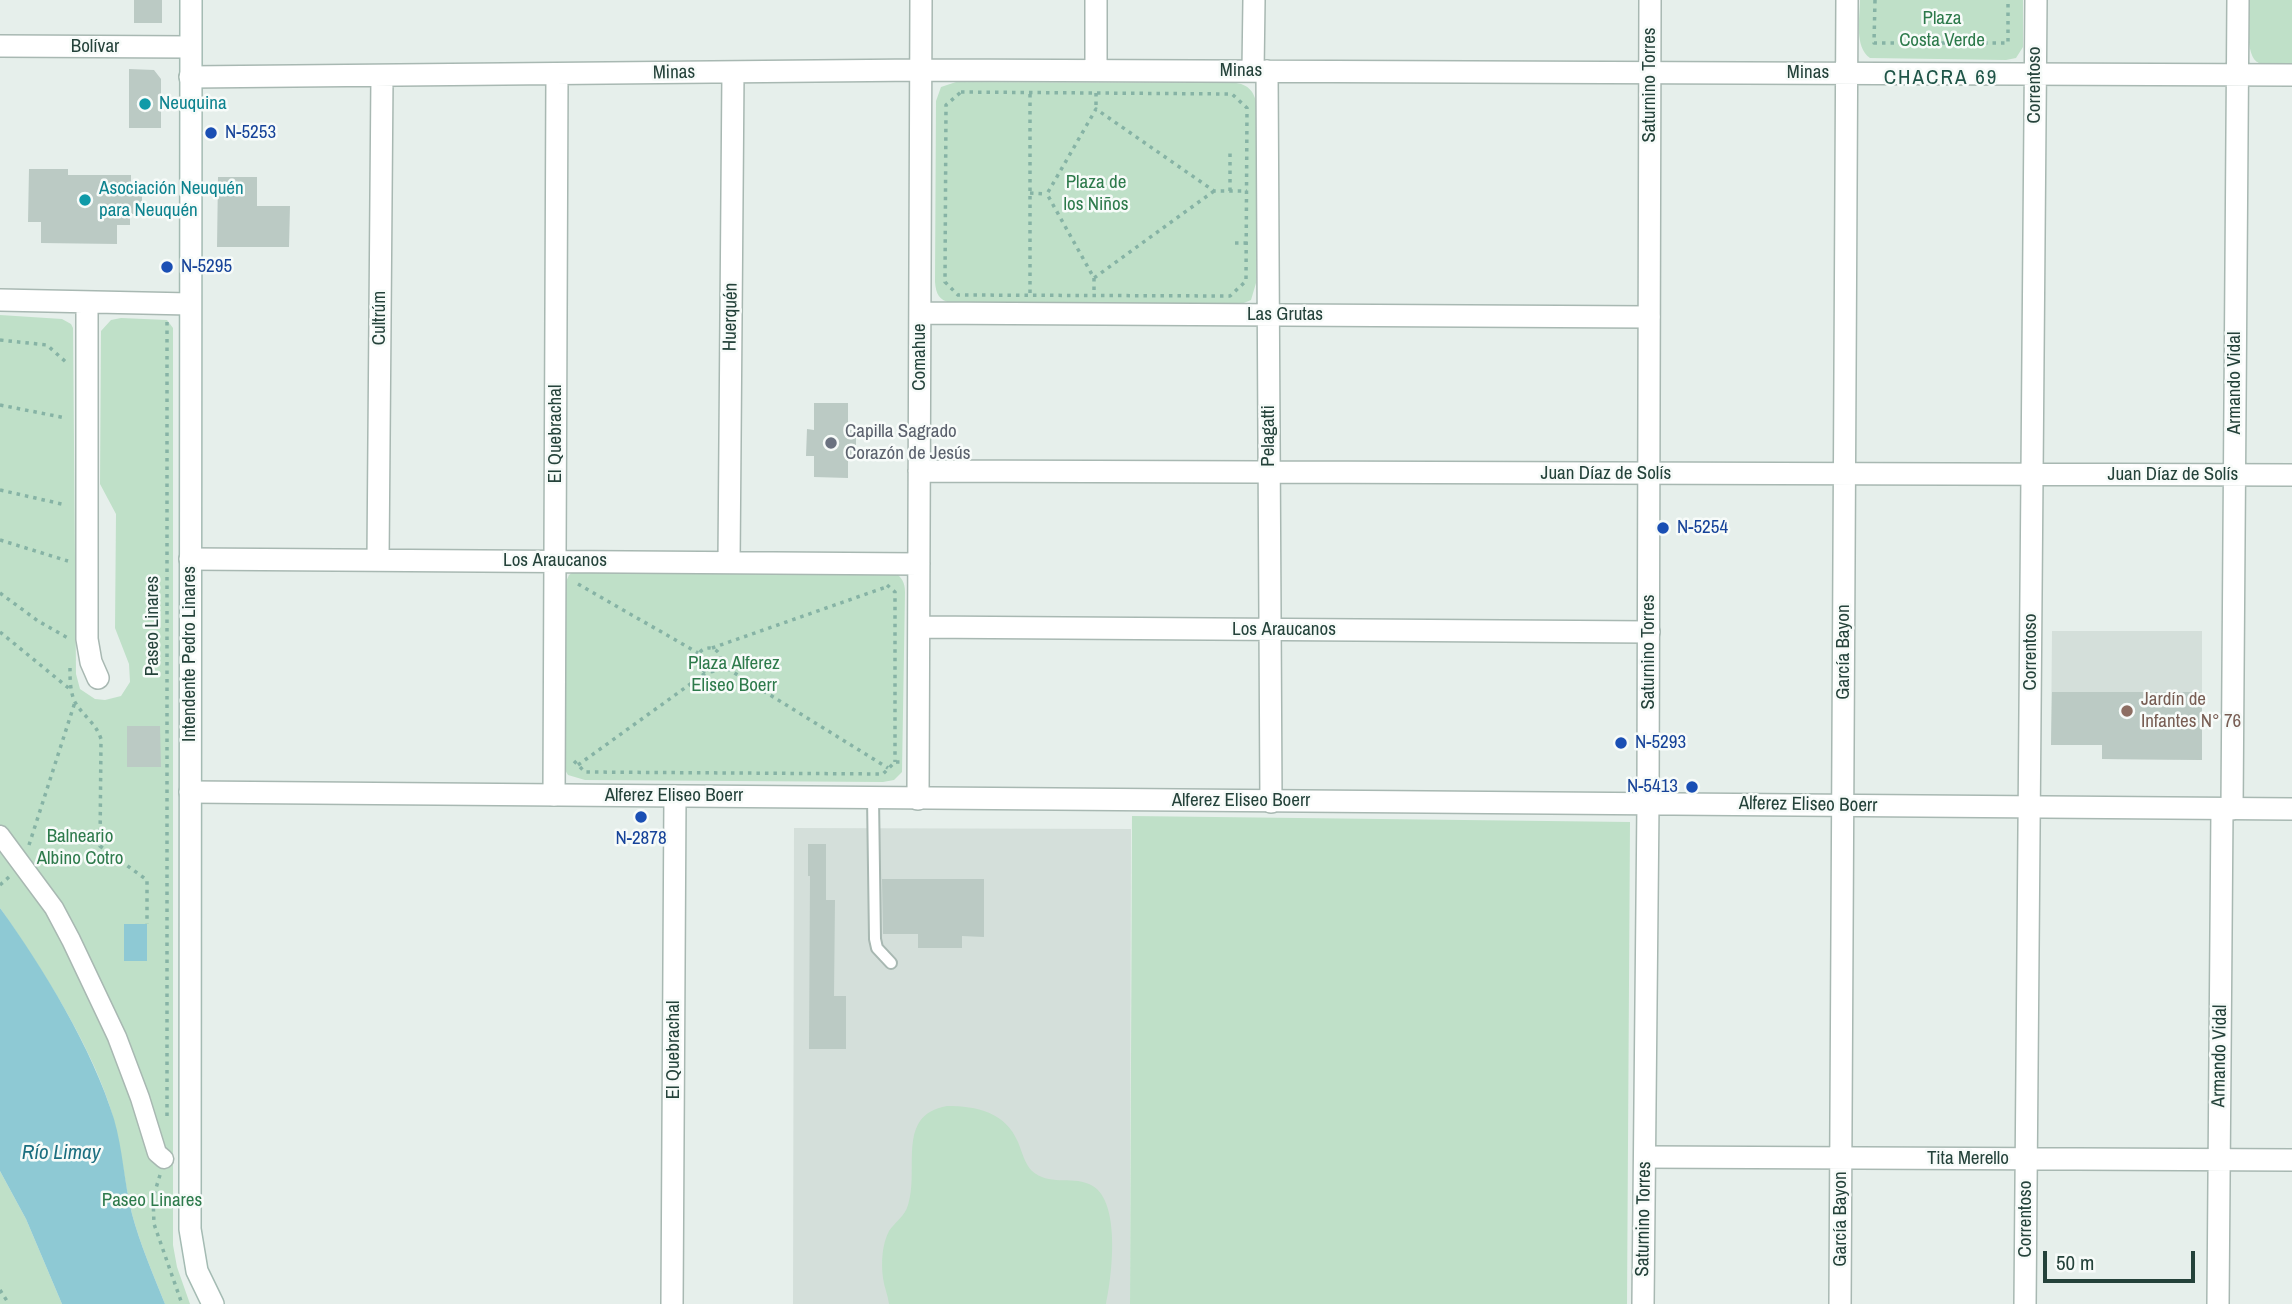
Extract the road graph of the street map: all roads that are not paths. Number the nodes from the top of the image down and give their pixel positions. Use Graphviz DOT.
graph roads {
  1 [pos="191,0"];
  2 [pos="921,0"];
  3 [pos="1096,0"];
  4 [pos="1254,0"];
  5 [pos="1650,0"];
  6 [pos="1847,0"];
  7 [pos="2036,0"];
  8 [pos="2238,0"];
  9 [pos="0,46"];
  10 [pos="190,47"];
  11 [pos="921,70"];
  12 [pos="1096,70"];
  13 [pos="1260,71"];
  14 [pos="733,72"];
  15 [pos="1650,72"];
  16 [pos="1847,73"];
  17 [pos="557,74"];
  18 [pos="2035,74"];
  19 [pos="2238,75"];
  20 [pos="2292,75"];
  21 [pos="382,76"];
  22 [pos="190,77"];
  23 [pos="0,300"];
  24 [pos="87,302"];
  25 [pos="190,304"];
  26 [pos="920,313"];
  27 [pos="1269,315"];
  28 [pos="1649,317"];
  29 [pos="919,471"];
  30 [pos="1269,472"];
  31 [pos="1649,474"];
  32 [pos="1845,474"];
  33 [pos="2032,475"];
  34 [pos="2235,475"];
  35 [pos="2292,475"];
  36 [pos="190,559"];
  37 [pos="378,560"];
  38 [pos="555,561"];
  39 [pos="729,562"];
  40 [pos="919,564"];
  41 [pos="919,627"];
  42 [pos="1270,629"];
  43 [pos="1649,632"];
  44 [pos="98,678"];
  45 [pos="190,792"];
  46 [pos="554,795"];
  47 [pos="675,796"];
  48 [pos="873,798"];
  49 [pos="918,799"];
  50 [pos="1271,802"];
  51 [pos="1648,803"];
  52 [pos="1843,805"];
  53 [pos="2029,807"];
  54 [pos="2227,809"];
  55 [pos="2292,809"];
  56 [pos="0,835"];
  57 [pos="891,963"];
  58 [pos="1645,1157"];
  59 [pos="1841,1158"];
  60 [pos="164,1159"];
  61 [pos="2026,1159"];
  62 [pos="2219,1160"];
  63 [pos="2292,1160"];
  64 [pos="213,1304"];
  65 [pos="672,1304"];
  66 [pos="1643,1304"];
  67 [pos="1840,1304"];
  68 [pos="2025,1304"];
  69 [pos="2218,1304"];
  1 -- 10 [label="street, Intendente Pedro Linares"];
  2 -- 11 [label="street, Comahue"];
  3 -- 12 [label="street"];
  4 -- 13 [label="street, Pelagatti"];
  5 -- 15 [label="street, Saturnino Torres"];
  6 -- 16 [label="street, García Bayon"];
  7 -- 18 [label="street, Correntoso"];
  8 -- 19 [label="street, Armando Vidal"];
  9 -- 10 [label="street, Bolívar"];
  10 -- 22 [label="street, Intendente Pedro Linares"];
  11 -- 12 [label="street, Minas"];
  11 -- 14 [label="street, Minas"];
  11 -- 26 [label="street, Comahue"];
  12 -- 13 [label="street, Minas"];
  13 -- 15 [label="street, Minas"];
  13 -- 27 [label="street, Pelagatti"];
  14 -- 17 [label="street, Minas"];
  14 -- 39 [label="street, Huerquén"];
  15 -- 16 [label="street, Minas"];
  15 -- 28 [label="street, Saturnino Torres"];
  16 -- 18 [label="street, Minas"];
  16 -- 32 [label="street, García Bayon"];
  17 -- 21 [label="street, Minas"];
  17 -- 38 [label="street, El Quebrachal"];
  18 -- 19 [label="street, Minas"];
  18 -- 33 [label="street, Correntoso"];
  19 -- 20 [label="street, Minas"];
  19 -- 34 [label="street, Armando Vidal"];
  21 -- 22 [label="street, Minas"];
  21 -- 37 [label="street, Cultrúm"];
  22 -- 25 [label="street, Intendente Pedro Linares"];
  23 -- 24 [label="street"];
  24 -- 25 [label="street"];
  24 -- 44 [label="street"];
  25 -- 36 [label="street, Intendente Pedro Linares"];
  26 -- 27 [label="street, Las Grutas"];
  26 -- 29 [label="street, Comahue"];
  27 -- 28 [label="street, Las Grutas"];
  27 -- 30 [label="street, Pelagatti"];
  28 -- 31 [label="street, Saturnino Torres"];
  29 -- 30 [label="street, Juan Díaz de Solís"];
  29 -- 40 [label="street, Comahue"];
  30 -- 31 [label="street, Juan Díaz de Solís"];
  30 -- 42 [label="street, Pelagatti"];
  31 -- 32 [label="street, Juan Díaz de Solís"];
  31 -- 43 [label="street, Saturnino Torres"];
  32 -- 33 [label="street, Juan Díaz de Solís"];
  32 -- 52 [label="street, García Bayon"];
  33 -- 34 [label="street, Juan Díaz de Solís"];
  33 -- 53 [label="street, Correntoso"];
  34 -- 35 [label="street, Juan Díaz de Solís"];
  34 -- 54 [label="street, Armando Vidal"];
  36 -- 37 [label="street, Los Araucanos"];
  36 -- 45 [label="street, Intendente Pedro Linares"];
  37 -- 38 [label="street, Los Araucanos"];
  38 -- 39 [label="street, Los Araucanos"];
  38 -- 46 [label="street, El Quebrachal"];
  39 -- 40 [label="street, Los Araucanos"];
  40 -- 41 [label="street, Comahue"];
  41 -- 42 [label="street, Los Araucanos"];
  41 -- 49 [label="street, Comahue"];
  42 -- 43 [label="street, Los Araucanos"];
  42 -- 50 [label="street, Pelagatti"];
  43 -- 51 [label="street, Saturnino Torres"];
  45 -- 46 [label="street, Alferez Eliseo Boerr"];
  45 -- 64 [label="street, Intendente Pedro Linares"];
  46 -- 47 [label="street, Alferez Eliseo Boerr"];
  47 -- 48 [label="street, Alferez Eliseo Boerr"];
  47 -- 65 [label="street, El Quebrachal"];
  48 -- 49 [label="street, Alferez Eliseo Boerr"];
  48 -- 57 [label="lane"];
  49 -- 50 [label="street, Alferez Eliseo Boerr"];
  50 -- 51 [label="street, Alferez Eliseo Boerr"];
  51 -- 52 [label="street, Alferez Eliseo Boerr"];
  51 -- 58 [label="street, Saturnino Torres"];
  52 -- 53 [label="street, Alferez Eliseo Boerr"];
  52 -- 59 [label="street, García Bayon"];
  53 -- 54 [label="street, Alferez Eliseo Boerr"];
  53 -- 61 [label="street, Correntoso"];
  54 -- 55 [label="street, Alferez Eliseo Boerr"];
  54 -- 62 [label="street, Armando Vidal"];
  56 -- 60 [label="street"];
  58 -- 59 [label="street, Tita Merello"];
  58 -- 66 [label="street, Saturnino Torres"];
  59 -- 61 [label="street, Tita Merello"];
  59 -- 67 [label="street, García Bayon"];
  61 -- 62 [label="street, Tita Merello"];
  61 -- 68 [label="street, Correntoso"];
  62 -- 63 [label="street, Tita Merello"];
  62 -- 69 [label="street, Armando Vidal"];
}
